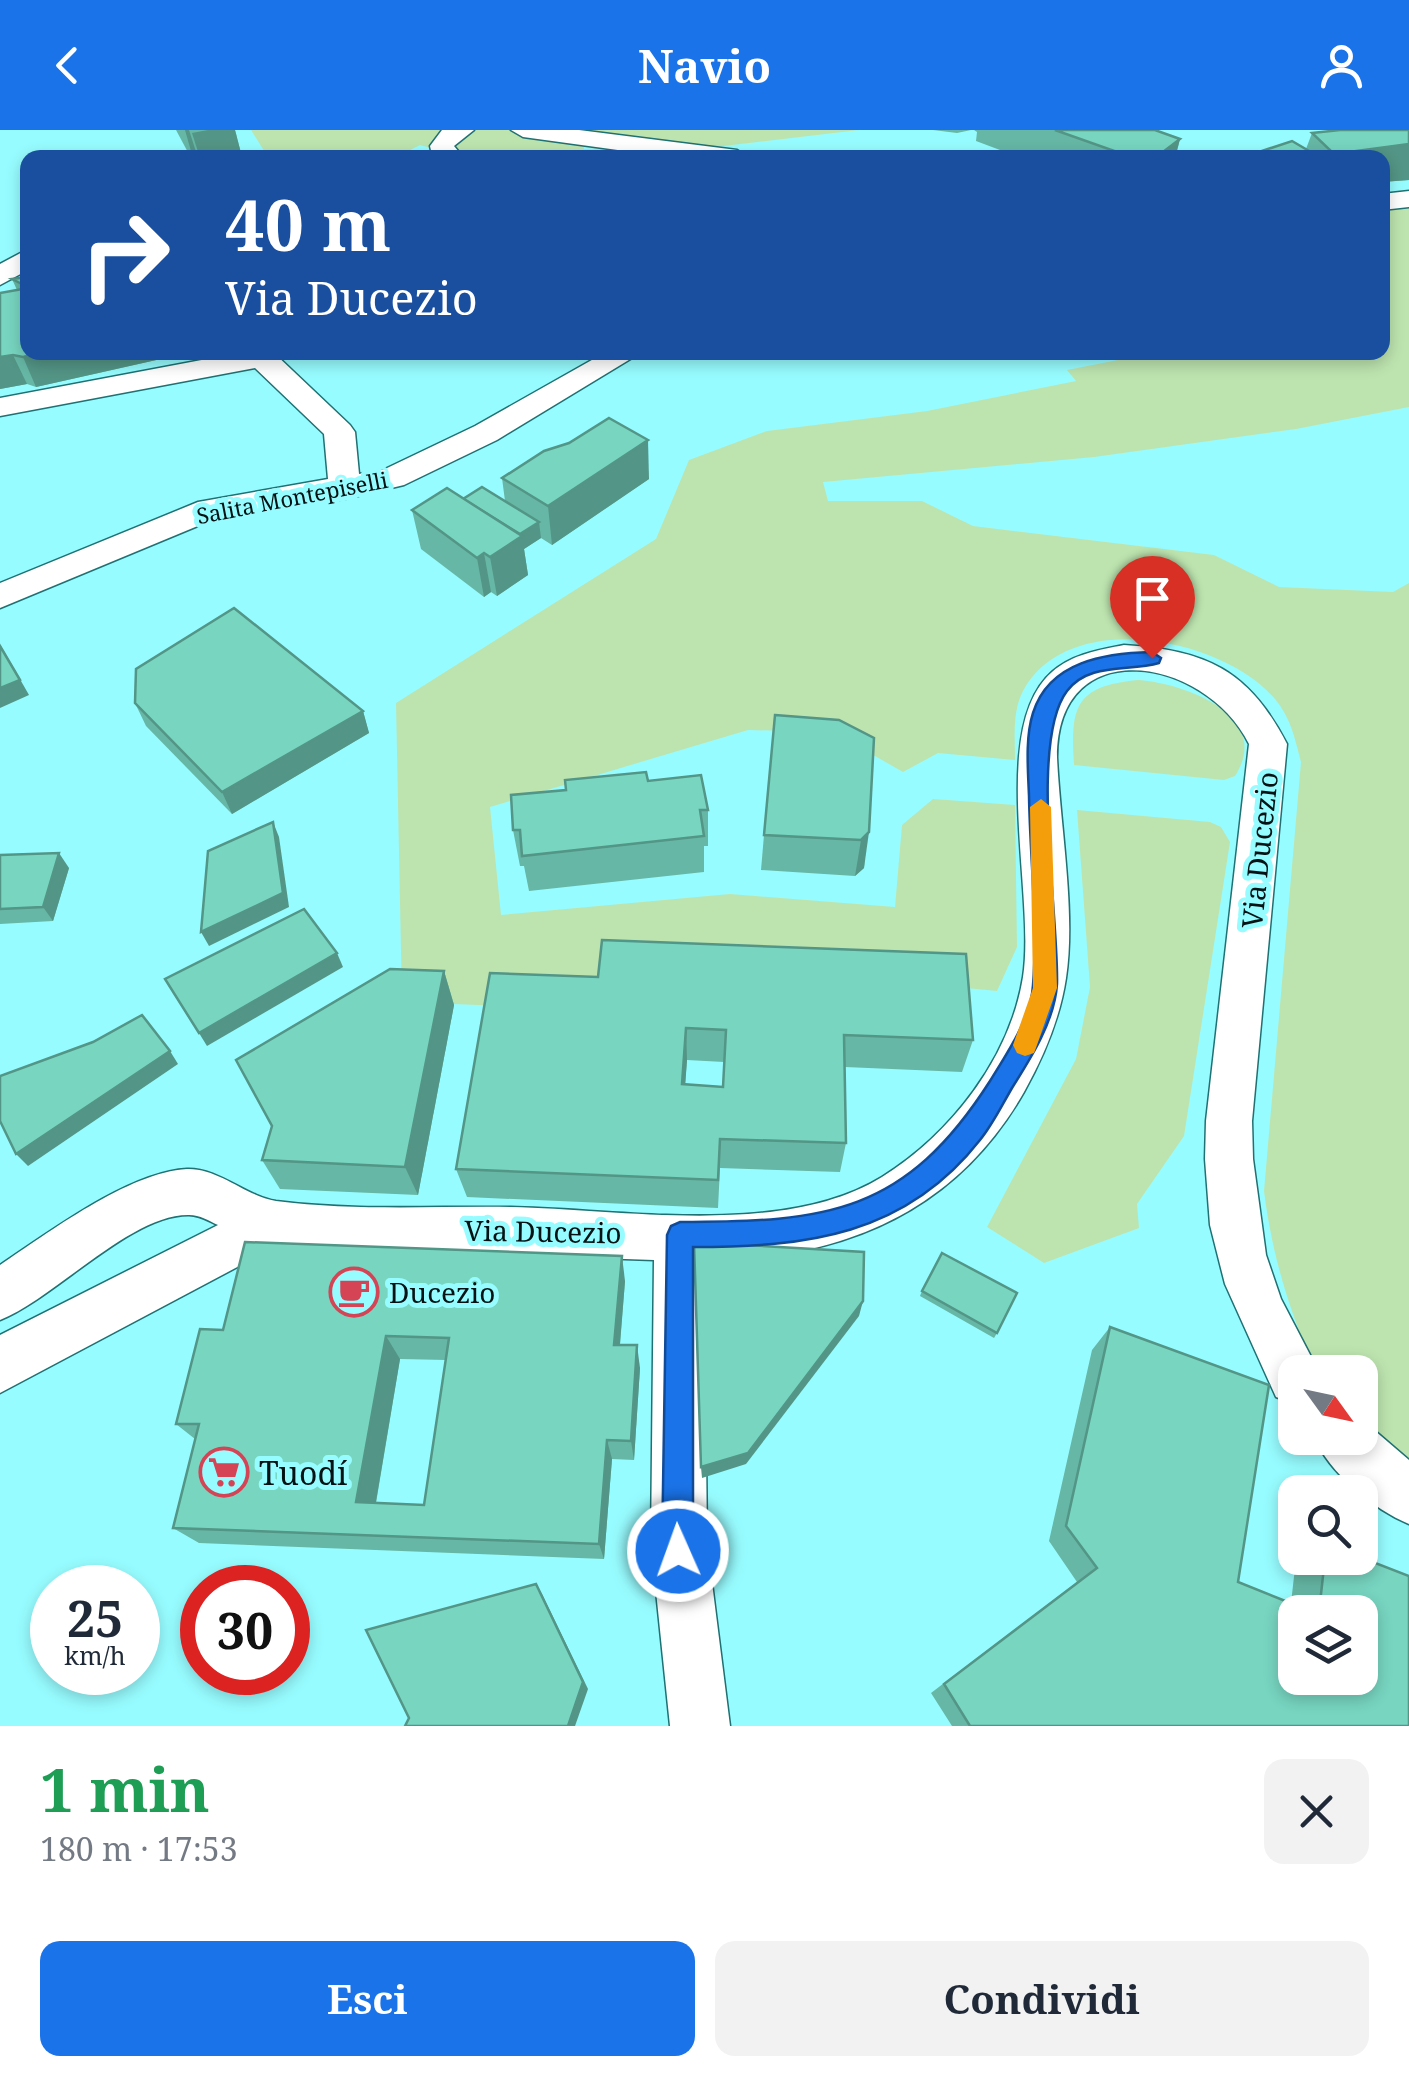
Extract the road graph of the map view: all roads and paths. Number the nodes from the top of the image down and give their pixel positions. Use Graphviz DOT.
graph roads {
  1 [pos="462,130"];
  2 [pos="523,130"];
  3 [pos="442,150"];
  4 [pos="676,150"];
  5 [pos="251,360"];
  6 [pos="264,360"];
  7 [pos="614,360"];
  8 [pos="0,406"];
  9 [pos="345,488"];
  10 [pos="0,596"];
  11 [pos="270,1224"];
  12 [pos="680,1235"];
  13 [pos="0,1294"];
  14 [pos="1284,1355"];
  15 [pos="0,1367"];
  16 [pos="1362,1455"];
  17 [pos="1409,1496"];
  18 [pos="700,1726"];
  1 -- 3 [label="street"];
  2 -- 4 [label="street"];
  5 -- 8 [label="street"];
  6 -- 9 [label="street"];
  7 -- 9 [label="street, Salita Montepiselli"];
  9 -- 10 [label="street, Salita Montepiselli"];
  11 -- 12 [label="street, Via Ducezio"];
  11 -- 13 [label="street"];
  11 -- 15 [label="street"];
  12 -- 14 [label="street, Via Ducezio"];
  12 -- 18 [label="street"];
  16 -- 17 [label="street"];
}
